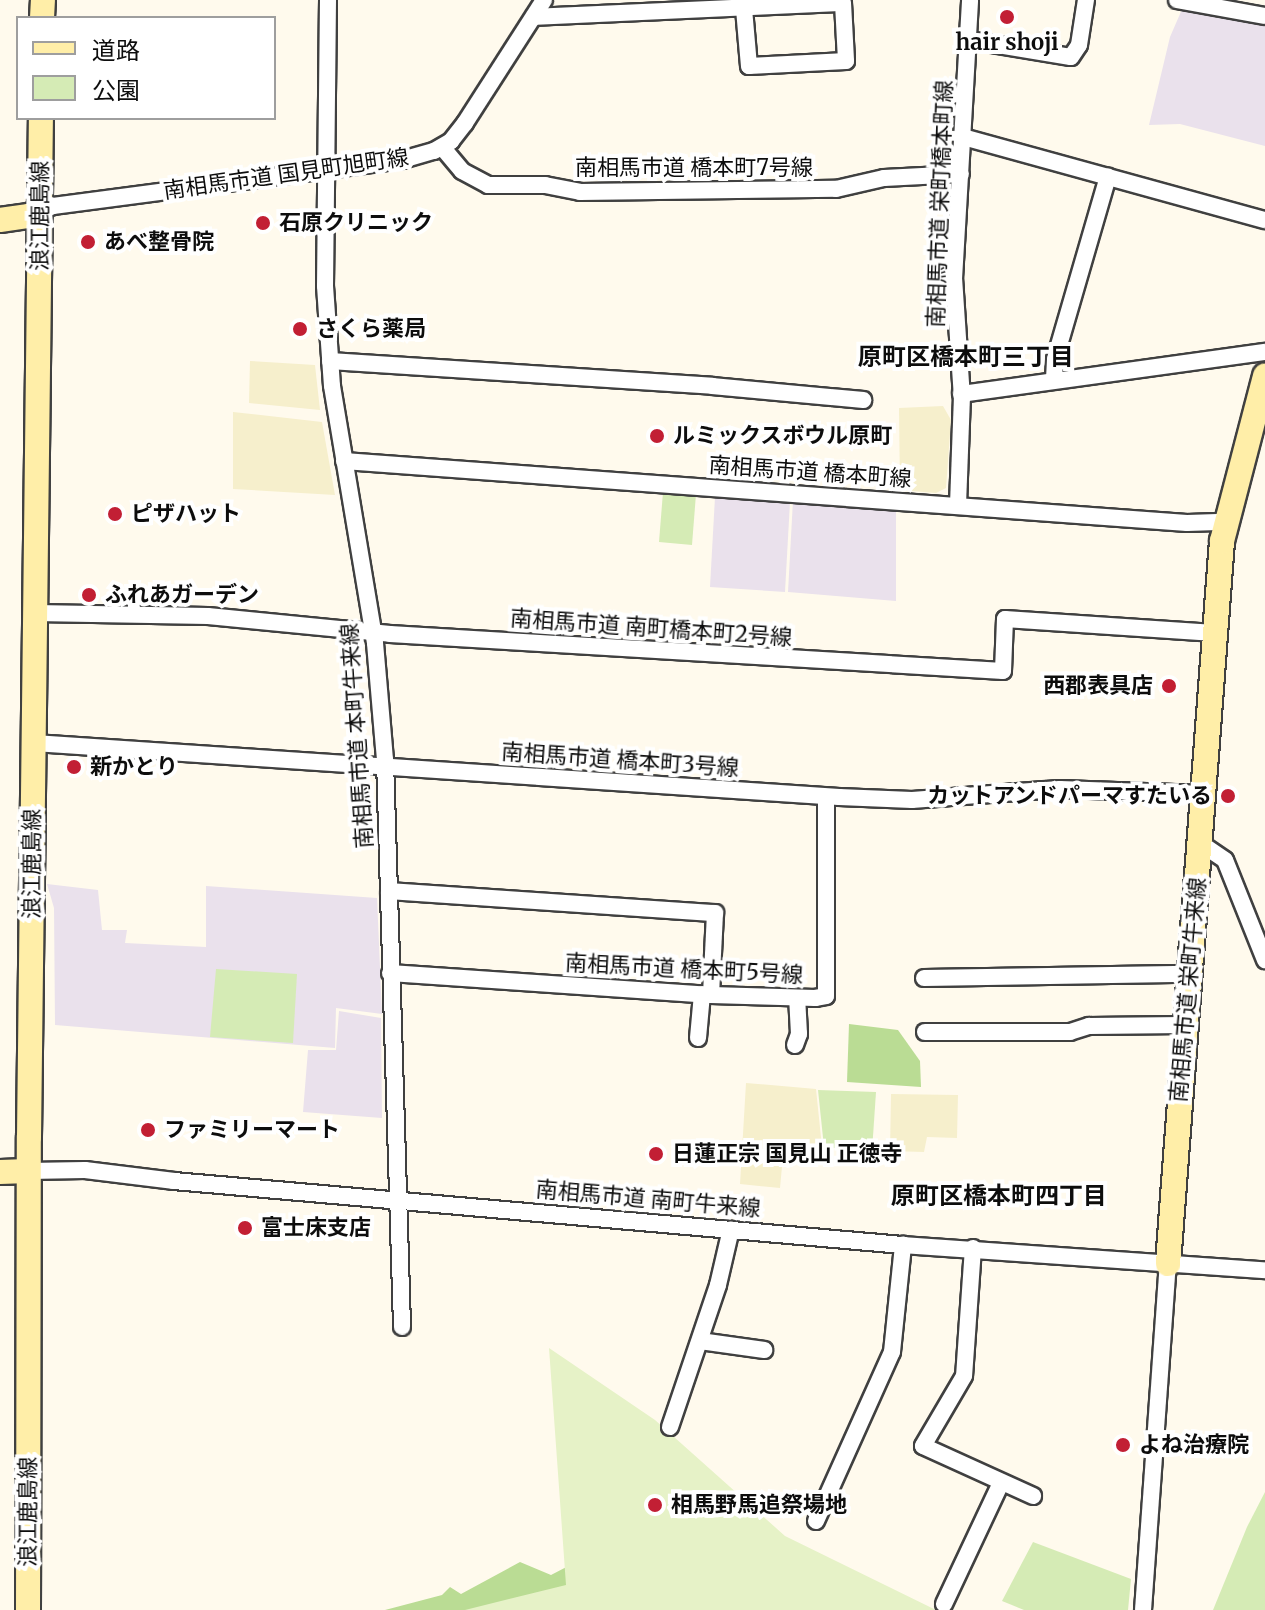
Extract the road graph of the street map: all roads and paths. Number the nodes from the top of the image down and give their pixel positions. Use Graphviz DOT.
graph roads {
  1 [pos="328,0"];
  2 [pos="544,0"];
  3 [pos="970,0"];
  4 [pos="1086,0"];
  5 [pos="1177,0"];
  6 [pos="744,9"];
  7 [pos="1265,16"];
  8 [pos="534,17"];
  9 [pos="968,40"];
  10 [pos="41,120"];
  11 [pos="963,137"];
  12 [pos="442,147"];
  13 [pos="323,169"];
  14 [pos="961,174"];
  15 [pos="1108,177"];
  16 [pos="40,211"];
  17 [pos="0,220"];
  18 [pos="1265,220"];
  19 [pos="1265,352"];
  20 [pos="330,361"];
  21 [pos="1265,376"];
  22 [pos="1054,379"];
  23 [pos="961,394"];
  24 [pos="863,400"];
  25 [pos="344,461"];
  26 [pos="958,505"];
  27 [pos="1225,522"];
  28 [pos="35,613"];
  29 [pos="373,633"];
  30 [pos="1215,633"];
  31 [pos="34,743"];
  32 [pos="385,766"];
  33 [pos="1204,794"];
  34 [pos="826,797"];
  35 [pos="1200,843"];
  36 [pos="389,891"];
  37 [pos="1265,960"];
  38 [pos="390,973"];
  39 [pos="1190,974"];
  40 [pos="924,978"];
  41 [pos="706,994"];
  42 [pos="797,998"];
  43 [pos="1184,1025"];
  44 [pos="925,1032"];
  45 [pos="698,1038"];
  46 [pos="795,1045"];
  47 [pos="28,1171"];
  48 [pos="0,1172"];
  49 [pos="396,1199"];
  50 [pos="731,1229"];
  51 [pos="903,1245"];
  52 [pos="973,1248"];
  53 [pos="1168,1264"];
  54 [pos="1265,1270"];
  55 [pos="402,1327"];
  56 [pos="700,1341"];
  57 [pos="764,1350"];
  58 [pos="670,1427"];
  59 [pos="1001,1483"];
  60 [pos="1033,1496"];
  61 [pos="816,1521"];
  62 [pos="944,1604"];
  63 [pos="28,1610"];
  64 [pos="1143,1610"];
  1 -- 13 [label="street, 南相馬市道 本町牛来線"];
  2 -- 8 [label="street"];
  3 -- 9 [label="street, 南相馬市道 栄町橋本町線"];
  4 -- 9 [label="street"];
  5 -- 7 [label="street"];
  6 -- 6 [label="street"];
  6 -- 8 [label="street"];
  8 -- 12 [label="street"];
  9 -- 11 [label="street, 南相馬市道 栄町橋本町線"];
  10 -- 16 [label="main road, 浪江鹿島線"];
  11 -- 14 [label="street, 南相馬市道 栄町橋本町線"];
  11 -- 15 [label="street"];
  12 -- 13 [label="street, 南相馬市道 国見町旭町線"];
  12 -- 14 [label="street, 南相馬市道 橋本町7号線"];
  13 -- 16 [label="street, 南相馬市道 国見町旭町線"];
  13 -- 20 [label="street, 南相馬市道 本町牛来線"];
  14 -- 23 [label="street, 南相馬市道 栄町橋本町線"];
  15 -- 18 [label="street"];
  15 -- 22 [label="street"];
  16 -- 17 [label="main road, 南相馬市道 国見町旭町線"];
  16 -- 28 [label="main road, 浪江鹿島線"];
  19 -- 22 [label="street"];
  20 -- 24 [label="street"];
  20 -- 25 [label="street, 南相馬市道 本町牛来線"];
  21 -- 27 [label="main road, 南相馬市道 栄町牛来線"];
  22 -- 23 [label="street"];
  23 -- 26 [label="street, 南相馬市道 栄町橋本町線"];
  25 -- 26 [label="street, 南相馬市道 橋本町線"];
  25 -- 29 [label="street, 南相馬市道 本町牛来線"];
  26 -- 27 [label="street, 南相馬市道 橋本町線"];
  27 -- 30 [label="main road, 南相馬市道 栄町牛来線"];
  28 -- 29 [label="street, 南相馬市道 南町橋本町2号線"];
  28 -- 31 [label="main road, 浪江鹿島線"];
  29 -- 30 [label="street, 南相馬市道 南町橋本町2号線"];
  29 -- 32 [label="street, 南相馬市道 本町牛来線"];
  30 -- 33 [label="main road, 南相馬市道 栄町牛来線"];
  31 -- 32 [label="street, 南相馬市道 橋本町3号線"];
  31 -- 47 [label="main road, 浪江鹿島線"];
  32 -- 34 [label="street, 南相馬市道 橋本町3号線"];
  32 -- 36 [label="street, 南相馬市道 本町牛来線"];
  33 -- 34 [label="street, 南相馬市道 橋本町3号線"];
  33 -- 35 [label="main road, 南相馬市道 栄町牛来線"];
  34 -- 42 [label="street, 南相馬市道 橋本町5号線"];
  35 -- 37 [label="street"];
  35 -- 39 [label="main road, 南相馬市道 栄町牛来線"];
  36 -- 38 [label="street, 南相馬市道 本町牛来線"];
  36 -- 41 [label="street"];
  38 -- 41 [label="street, 南相馬市道 橋本町5号線"];
  38 -- 49 [label="street, 南相馬市道 本町牛来線"];
  39 -- 40 [label="street"];
  39 -- 43 [label="main road, 南相馬市道 栄町牛来線"];
  41 -- 42 [label="street, 南相馬市道 橋本町5号線"];
  41 -- 45 [label="street"];
  42 -- 46 [label="street"];
  43 -- 44 [label="street"];
  43 -- 53 [label="main road, 南相馬市道 栄町牛来線"];
  47 -- 48 [label="main road"];
  47 -- 49 [label="street, 南相馬市道 南町牛来線"];
  47 -- 63 [label="main road, 浪江鹿島線"];
  49 -- 50 [label="street, 南相馬市道 南町牛来線"];
  49 -- 55 [label="street, 南相馬市道 本町牛来線"];
  50 -- 51 [label="street, 南相馬市道 南町牛来線"];
  50 -- 56 [label="street"];
  51 -- 52 [label="street, 南相馬市道 南町牛来線"];
  51 -- 61 [label="street"];
  52 -- 53 [label="street, 南相馬市道 南町牛来線"];
  52 -- 59 [label="street"];
  53 -- 54 [label="street, 南相馬市道 南町牛来線"];
  53 -- 64 [label="street, 南相馬市道 栄町牛来線"];
  56 -- 57 [label="street"];
  56 -- 58 [label="street"];
  59 -- 60 [label="street"];
  59 -- 62 [label="street"];
}
